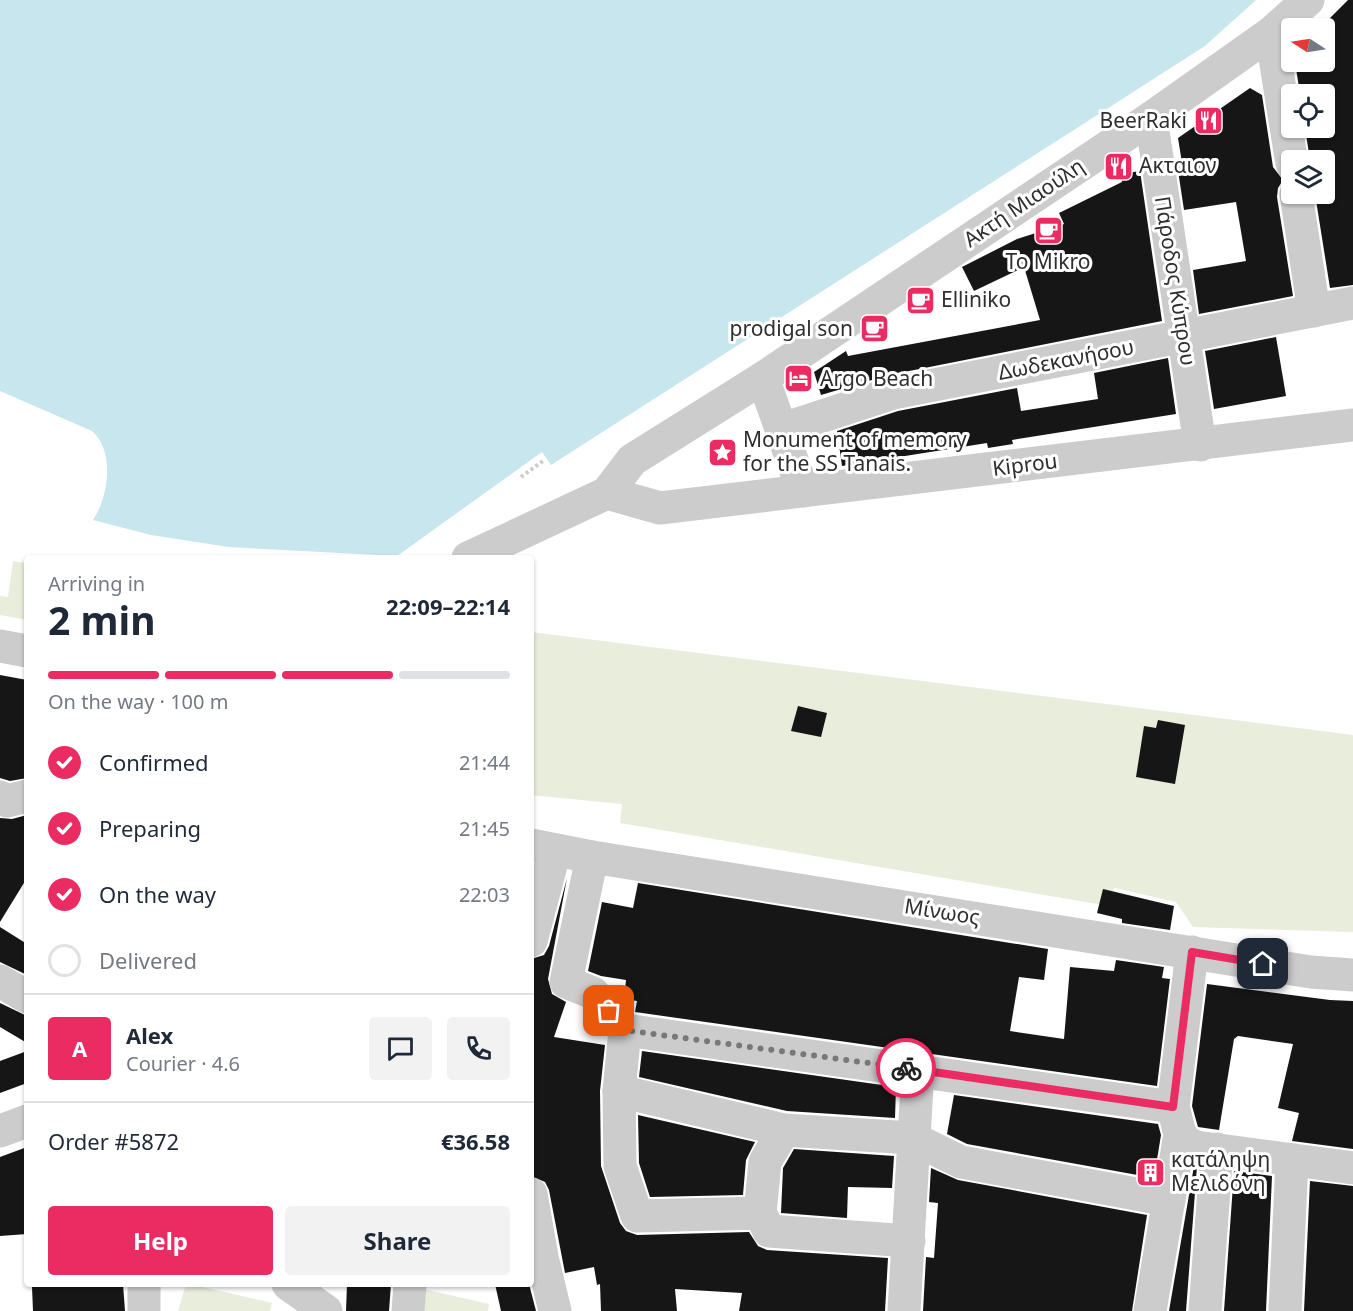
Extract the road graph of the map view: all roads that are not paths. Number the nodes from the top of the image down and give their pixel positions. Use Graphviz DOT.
graph roads {
  1 [pos="1308,0"];
  2 [pos="1271,33"];
  3 [pos="1150,118"];
  4 [pos="1290,150"];
  5 [pos="1298,204"];
  6 [pos="1353,303"];
  7 [pos="1314,311"];
  8 [pos="1184,338"];
  9 [pos="763,378"];
  10 [pos="1353,425"];
  11 [pos="783,429"];
  12 [pos="1200,445"];
  13 [pos="803,491"];
  14 [pos="608,493"];
  15 [pos="474,555"];
  16 [pos="0,646"];
  17 [pos="24,650"];
  18 [pos="0,797"];
  19 [pos="24,797"];
  20 [pos="543,847"];
  21 [pos="592,857"];
  22 [pos="534,923"];
  23 [pos="1192,952"];
  24 [pos="1353,975"];
  25 [pos="0,981"];
  26 [pos="24,995"];
  27 [pos="624,1030"];
  28 [pos="918,1069"];
  29 [pos="618,1091"];
  30 [pos="1176,1121"];
  31 [pos="24,1122"];
  32 [pos="783,1130"];
  33 [pos="0,1131"];
  34 [pos="912,1138"];
  35 [pos="1216,1149"];
  36 [pos="1292,1160"];
  37 [pos="1353,1168"];
  38 [pos="1169,1200"];
  39 [pos="534,1211"];
  40 [pos="760,1214"];
  41 [pos="909,1241"];
  42 [pos="144,1287"];
  43 [pos="292,1287"];
  44 [pos="410,1287"];
  45 [pos="144,1311"];
  46 [pos="326,1311"];
  47 [pos="408,1311"];
  48 [pos="555,1311"];
  49 [pos="904,1311"];
  50 [pos="1150,1311"];
  51 [pos="1205,1311"];
  52 [pos="1285,1311"];
  1 -- 2 [label="street, Ακτή Μιαούλη"];
  2 -- 3 [label="street, Ακτή Μιαούλη"];
  2 -- 4 [label="street"];
  3 -- 8 [label="street, Πάροδος Κύπρου"];
  3 -- 9 [label="street, Ακτή Μιαούλη"];
  5 -- 7 [label="street"];
  6 -- 7 [label="street, Δωδεκανήσου"];
  7 -- 8 [label="street, Δωδεκανήσου"];
  8 -- 11 [label="street, Δωδεκανήσου"];
  8 -- 12 [label="street, Πάροδος Κύπρου"];
  9 -- 11 [label="street"];
  9 -- 14 [label="street, Ακτή Μιαούλη"];
  10 -- 12 [label="street, Kiprou"];
  11 -- 13 [label="street"];
  12 -- 13 [label="street, Kiprou"];
  13 -- 14 [label="street, Kiprou"];
  14 -- 15 [label="street"];
  16 -- 17 [label="street"];
  18 -- 19 [label="street"];
  20 -- 21 [label="street, Μίνωος"];
  20 -- 22 [label="street"];
  21 -- 23 [label="street, Μίνωος"];
  21 -- 27 [label="street"];
  23 -- 24 [label="street, Μίνωος"];
  23 -- 30 [label="street"];
  25 -- 26 [label="street"];
  27 -- 28 [label="street"];
  27 -- 29 [label="street"];
  28 -- 30 [label="street"];
  28 -- 34 [label="street"];
  29 -- 32 [label="street"];
  29 -- 40 [label="street"];
  30 -- 35 [label="street"];
  30 -- 38 [label="street"];
  31 -- 33 [label="street"];
  32 -- 34 [label="street"];
  32 -- 40 [label="street"];
  34 -- 38 [label="street"];
  34 -- 41 [label="street"];
  35 -- 36 [label="street"];
  35 -- 51 [label="street"];
  36 -- 37 [label="street"];
  36 -- 52 [label="street"];
  38 -- 50 [label="street"];
  39 -- 48 [label="street"];
  40 -- 41 [label="street"];
  41 -- 49 [label="street"];
  42 -- 45 [label="street"];
  43 -- 46 [label="street"];
  44 -- 47 [label="street"];
}
